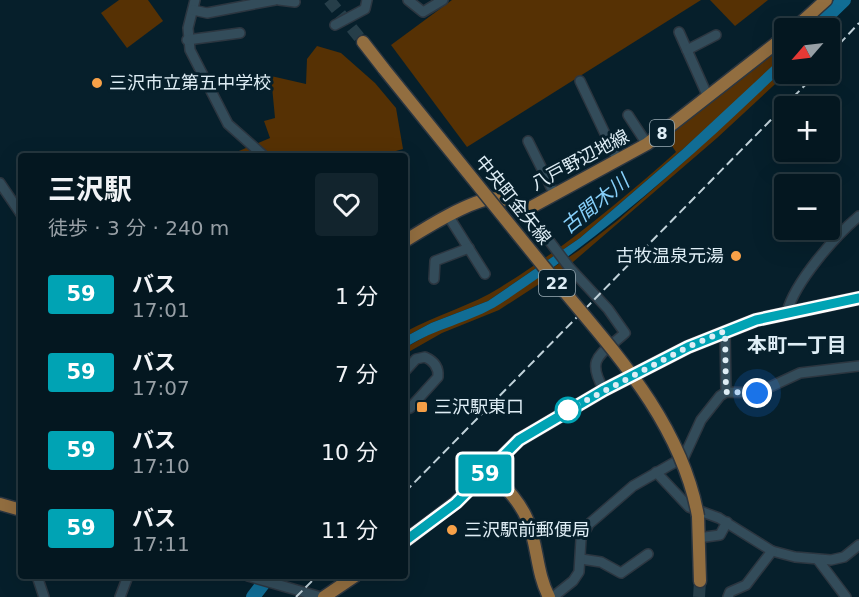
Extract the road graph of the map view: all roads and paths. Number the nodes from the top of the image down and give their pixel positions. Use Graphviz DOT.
graph roads {
  1 [pos="277,0"];
  2 [pos="367,0"];
  3 [pos="408,0"];
  4 [pos="443,0"];
  5 [pos="826,0"];
  6 [pos="295,2"];
  7 [pos="194,5"];
  8 [pos="806,18"];
  9 [pos="334,25"];
  10 [pos="679,32"];
  11 [pos="240,33"];
  12 [pos="716,35"];
  13 [pos="187,40"];
  14 [pos="363,42"];
  15 [pos="774,45"];
  16 [pos="687,50"];
  17 [pos="580,81"];
  18 [pos="708,97"];
  19 [pos="628,115"];
  20 [pos="528,141"];
  21 [pos="647,144"];
  22 [pos="261,153"];
  23 [pos="618,161"];
  24 [pos="0,183"];
  25 [pos="554,194"];
  26 [pos="18,210"];
  27 [pos="526,210"];
  28 [pos="859,216"];
  29 [pos="449,217"];
  30 [pos="408,239"];
  31 [pos="469,248"];
  32 [pos="485,274"];
  33 [pos="434,279"];
  34 [pos="859,298"];
  35 [pos="787,312"];
  36 [pos="725,331"];
  37 [pos="859,366"];
  38 [pos="408,368"];
  39 [pos="604,390"];
  40 [pos="726,392"];
  41 [pos="408,409"];
  42 [pos="489,470"];
  43 [pos="657,472"];
  44 [pos="0,504"];
  45 [pos="18,509"];
  46 [pos="727,522"];
  47 [pos="698,538"];
  48 [pos="408,539"];
  49 [pos="859,545"];
  50 [pos="772,551"];
  51 [pos="648,554"];
  52 [pos="581,559"];
  53 [pos="818,560"];
  54 [pos="38,579"];
  55 [pos="127,579"];
  56 [pos="260,579"];
  57 [pos="350,579"];
  58 [pos="700,581"];
  59 [pos="44,597"];
  60 [pos="120,597"];
  61 [pos="323,597"];
  62 [pos="551,597"];
  63 [pos="728,597"];
  64 [pos="846,597"];
  1 -- 6 [label="street"];
  1 -- 7 [label="street"];
  2 -- 9 [label="street"];
  3 -- 4 [label="street"];
  5 -- 8 [label="main road"];
  7 -- 13 [label="street"];
  10 -- 16 [label="street"];
  11 -- 13 [label="street"];
  12 -- 16 [label="street"];
  13 -- 22 [label="street"];
  14 -- 47 [label="main road, 中央町金矢線 / 22, bridge"];
  15 -- 18 [label="main road, 八戸野辺地線 / 8"];
  16 -- 18 [label="street"];
  17 -- 23 [label="street"];
  18 -- 21 [label="main road, 八戸野辺地線 / 8"];
  19 -- 21 [label="street"];
  20 -- 25 [label="street"];
  21 -- 23 [label="main road, 八戸野辺地線 / 8"];
  23 -- 25 [label="main road, 八戸野辺地線 / 8"];
  24 -- 26 [label="street"];
  25 -- 27 [label="main road, 八戸野辺地線 / 8"];
  27 -- 29 [label="main road, 八戸野辺地線"];
  27 -- 39 [label="street"];
  28 -- 35 [label="street"];
  29 -- 30 [label="main road, 八戸野辺地線"];
  29 -- 31 [label="street"];
  31 -- 32 [label="street"];
  31 -- 33 [label="street"];
  34 -- 35 [label="main road"];
  35 -- 36 [label="main road"];
  36 -- 39 [label="main road"];
  36 -- 40 [label="street"];
  37 -- 40 [label="street"];
  38 -- 41 [label="street"];
  39 -- 42 [label="main road"];
  40 -- 43 [label="street"];
  42 -- 48 [label="main road"];
  42 -- 62 [label="main road"];
  43 -- 46 [label="street"];
  43 -- 52 [label="street"];
  44 -- 45 [label="main road"];
  46 -- 47 [label="street"];
  46 -- 50 [label="street"];
  47 -- 58 [label="main road, 中央町金矢線 / 22"];
  49 -- 53 [label="street"];
  50 -- 53 [label="street"];
  50 -- 63 [label="street"];
  51 -- 52 [label="street"];
  52 -- 62 [label="street"];
  53 -- 64 [label="street"];
  54 -- 59 [label="street"];
  55 -- 60 [label="street"];
  56 -- 61 [label="street"];
  57 -- 61 [label="main road"];
}
